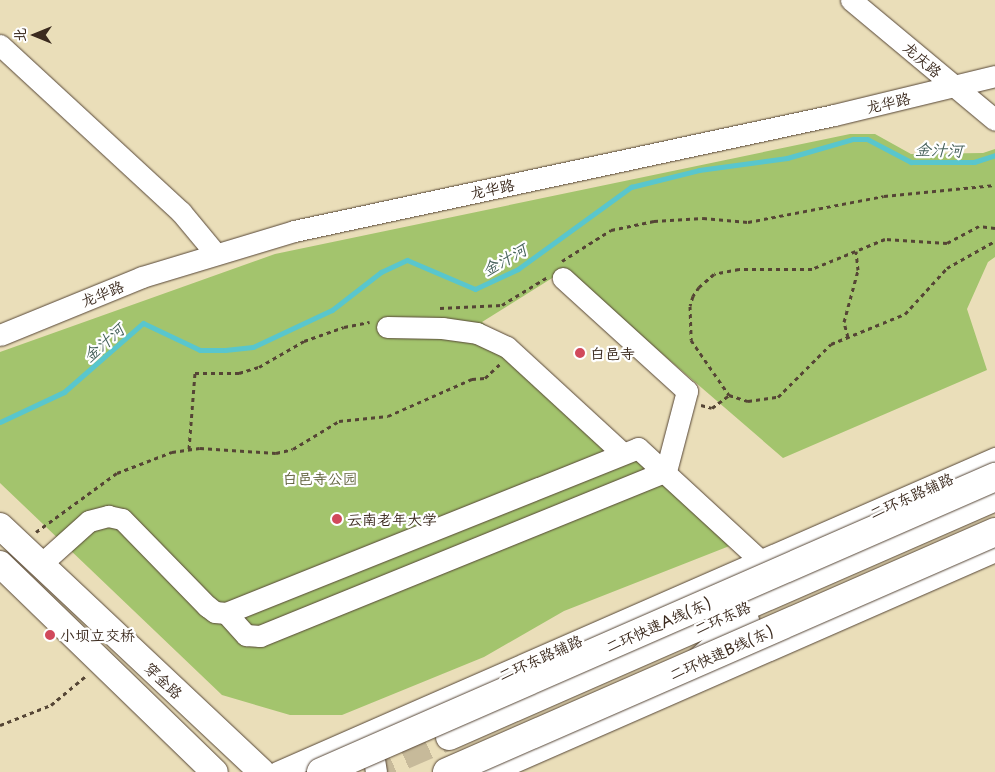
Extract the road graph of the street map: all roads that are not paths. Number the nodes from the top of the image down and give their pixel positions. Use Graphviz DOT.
graph roads {
  1 [pos="851,0"];
  2 [pos="0,45"];
  3 [pos="995,76"];
  4 [pos="955,87"];
  5 [pos="995,120"];
  6 [pos="215,254"];
  7 [pos="558,272"];
  8 [pos="387,327"];
  9 [pos="0,335"];
  10 [pos="621,452"];
  11 [pos="995,458"];
  12 [pos="666,471"];
  13 [pos="995,477"];
  14 [pos="995,498"];
  15 [pos="995,511"];
  16 [pos="0,526"];
  17 [pos="995,532"];
  18 [pos="995,551"];
  19 [pos="760,560"];
  20 [pos="0,564"];
  21 [pos="41,564"];
  22 [pos="226,613"];
  23 [pos="745,614"];
  24 [pos="573,642"];
  25 [pos="397,720"];
  26 [pos="606,722"];
  27 [pos="450,752"];
  28 [pos="215,772"];
  29 [pos="262,772"];
  30 [pos="277,772"];
  31 [pos="321,772"];
  32 [pos="376,772"];
  33 [pos="491,772"];
  1 -- 4 [label="street, 龙庆路"];
  2 -- 6 [label="street"];
  3 -- 4 [label="street, 龙华路"];
  4 -- 5 [label="street, 龙庆路"];
  4 -- 6 [label="street, 龙华路"];
  6 -- 9 [label="street, 龙华路"];
  7 -- 12 [label="street"];
  8 -- 10 [label="street"];
  10 -- 12 [label="street"];
  10 -- 22 [label="street"];
  11 -- 19 [label="street, 二环东路辅路"];
  12 -- 19 [label="street"];
  12 -- 22 [label="street"];
  13 -- 31 [label="highway, 二环快速A线(东), bridge"];
  14 -- 23 [label="main road, 二环东路"];
  15 -- 23 [label="main road, 二环东路"];
  16 -- 21 [label="main road, 穿金路"];
  17 -- 27 [label="highway, 二环快速B线(东), bridge"];
  18 -- 26 [label="street"];
  19 -- 24 [label="street, 二环东路辅路"];
  20 -- 28 [label="main road, 穿金路"];
  21 -- 22 [label="street"];
  21 -- 29 [label="main road, 穿金路"];
  23 -- 24 [label="street"];
  23 -- 26 [label="street"];
  23 -- 27 [label="main road, 二环东路"];
  24 -- 25 [label="street, 二环东路辅路"];
  25 -- 30 [label="street, 二环东路辅路"];
  25 -- 32 [label="street"];
  26 -- 33 [label="street"];
}
